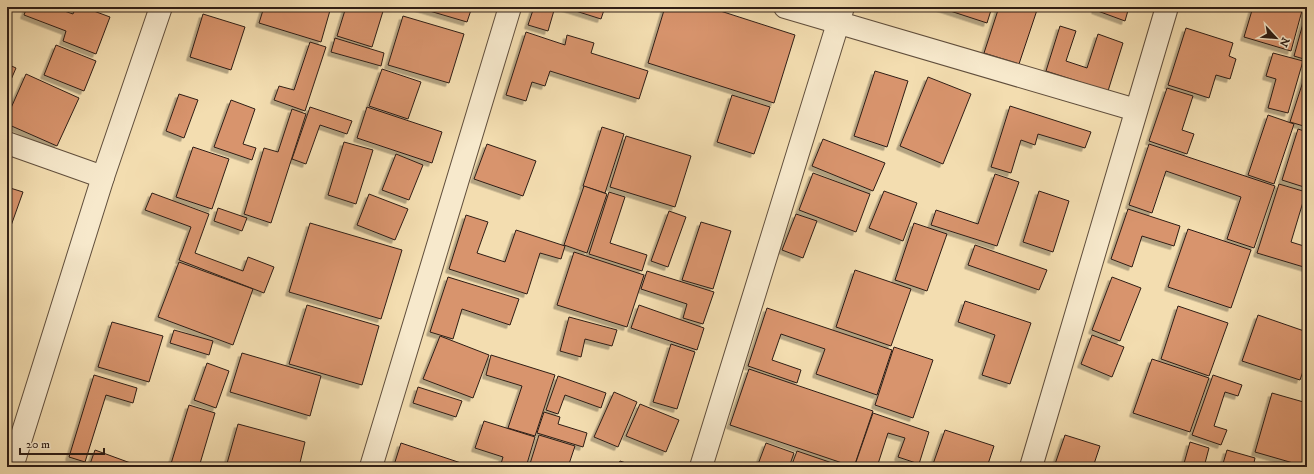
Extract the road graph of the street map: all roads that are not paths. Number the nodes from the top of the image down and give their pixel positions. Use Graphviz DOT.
graph roads {
  1 [pos="161,7"];
  2 [pos="510,7"];
  3 [pos="785,7"];
  4 [pos="1167,7"];
  5 [pos="840,15"];
  6 [pos="1136,110"];
  7 [pos="7,143"];
  8 [pos="103,177"];
  9 [pos="12,467"];
  10 [pos="371,467"];
  11 [pos="701,467"];
  12 [pos="1031,467"];
  1 -- 8 [label="street"];
  2 -- 10 [label="street"];
  3 -- 5 [label="street"];
  4 -- 6 [label="street"];
  5 -- 6 [label="street"];
  5 -- 11 [label="street"];
  6 -- 12 [label="street"];
  7 -- 8 [label="street"];
  8 -- 9 [label="street"];
}
